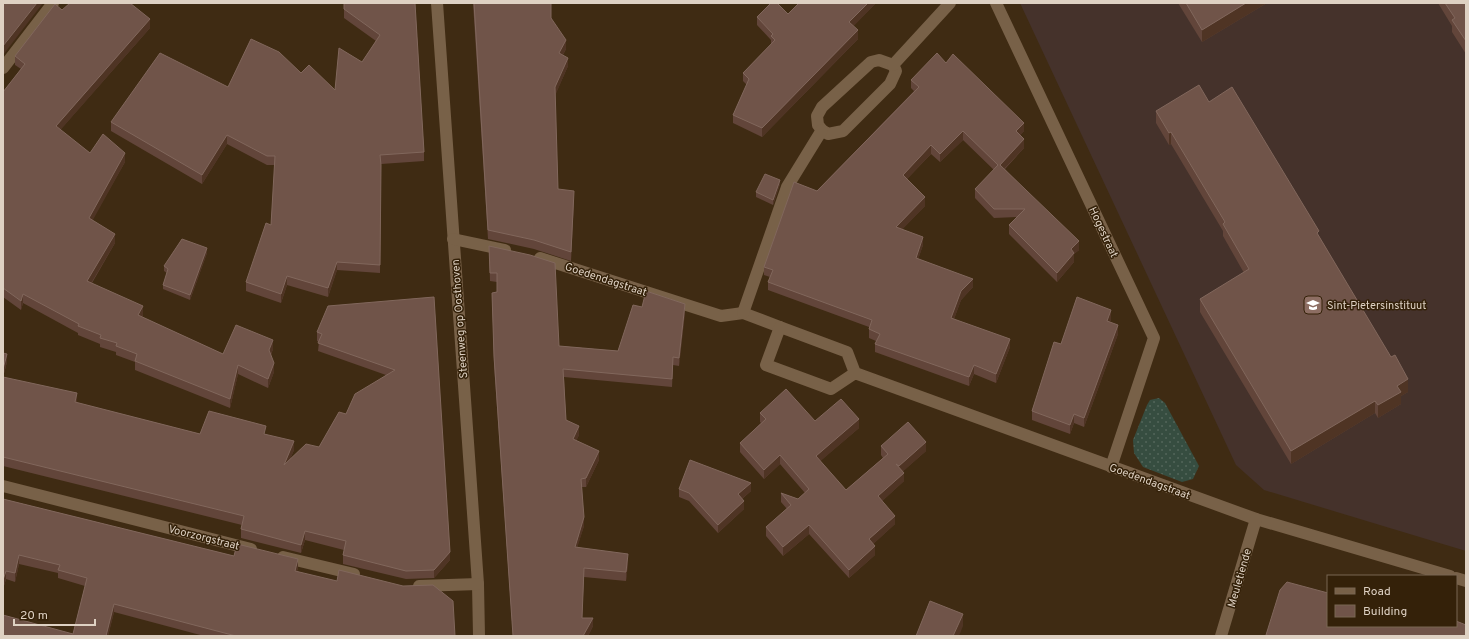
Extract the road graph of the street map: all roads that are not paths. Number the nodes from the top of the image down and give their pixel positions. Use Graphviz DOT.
graph roads {
  1 [pos="53,3"];
  2 [pos="437,3"];
  3 [pos="950,3"];
  4 [pos="996,3"];
  5 [pos="893,65"];
  6 [pos="3,68"];
  7 [pos="822,130"];
  8 [pos="453,239"];
  9 [pos="518,252"];
  10 [pos="532,256"];
  11 [pos="743,314"];
  12 [pos="780,327"];
  13 [pos="855,373"];
  14 [pos="1111,467"];
  15 [pos="3,486"];
  16 [pos="1256,520"];
  17 [pos="1447,575"];
  18 [pos="366,577"];
  19 [pos="478,584"];
  20 [pos="405,587"];
  21 [pos="479,636"];
  22 [pos="1222,636"];
  1 -- 6 [label="street"];
  2 -- 8 [label="street, Steenweg op Oosthoven"];
  3 -- 5 [label="street"];
  4 -- 14 [label="street, Hogestraat"];
  5 -- 7 [label="street"];
  5 -- 7 [label="street"];
  7 -- 11 [label="street"];
  8 -- 9 [label="street"];
  8 -- 19 [label="street, Steenweg op Oosthoven"];
  10 -- 11 [label="street, Goedendagstraat"];
  11 -- 12 [label="street, Goedendagstraat"];
  12 -- 13 [label="street, Goedendagstraat"];
  12 -- 13 [label="street"];
  13 -- 14 [label="street, Goedendagstraat"];
  14 -- 16 [label="street, Goedendagstraat"];
  15 -- 18 [label="street, Voorzorgstraat"];
  16 -- 17 [label="street, Goedendagstraat"];
  16 -- 22 [label="street, Meuletiende"];
  19 -- 20 [label="street"];
  19 -- 21 [label="street, Steenweg op Oosthoven"];
}
